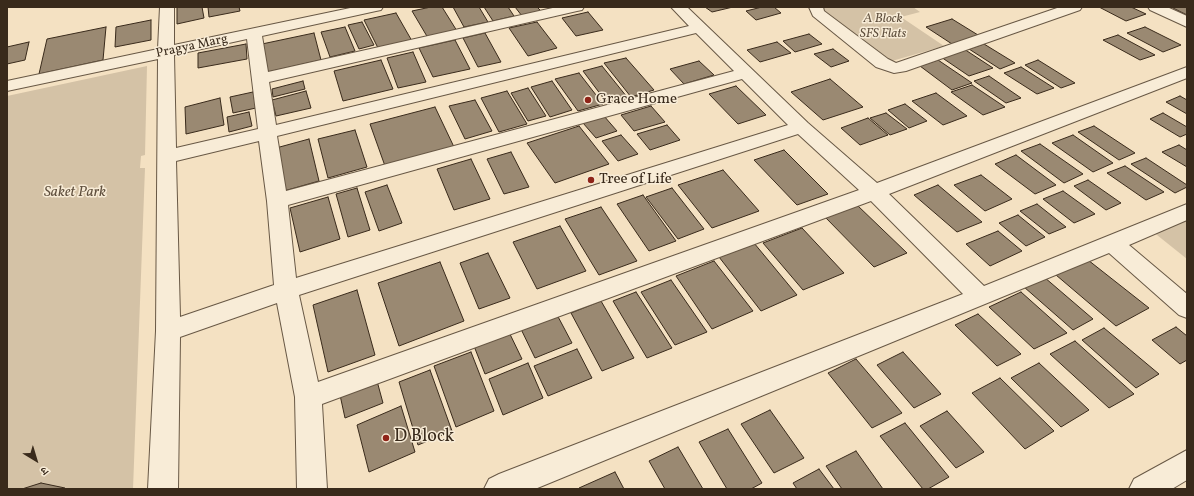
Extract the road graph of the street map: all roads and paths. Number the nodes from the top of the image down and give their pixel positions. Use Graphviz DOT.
graph roads {
  1 [pos="167,7"];
  2 [pos="376,7"];
  3 [pos="577,7"];
  4 [pos="678,7"];
  5 [pos="816,7"];
  6 [pos="1075,7"];
  7 [pos="1155,7"];
  8 [pos="1187,22"];
  9 [pos="699,28"];
  10 [pos="254,33"];
  11 [pos="166,53"];
  12 [pos="1187,72"];
  13 [pos="745,73"];
  14 [pos="261,79"];
  15 [pos="7,86"];
  16 [pos="801,127"];
  17 [pos="268,133"];
  18 [pos="167,158"];
  19 [pos="874,192"];
  20 [pos="277,201"];
  21 [pos="1187,211"];
  22 [pos="1112,244"];
  23 [pos="286,290"];
  24 [pos="981,297"];
  25 [pos="1187,308"];
  26 [pos="168,331"];
  27 [pos="308,397"];
  28 [pos="1187,464"];
  29 [pos="163,489"];
  30 [pos="312,489"];
  31 [pos="499,489"];
  32 [pos="1144,489"];
  1 -- 11 [label="street"];
  2 -- 10 [label="street, Pragya Marg"];
  3 -- 14 [label="street"];
  4 -- 9 [label="street"];
  5 -- 6 [label="street"];
  7 -- 8 [label="street"];
  9 -- 13 [label="street"];
  9 -- 17 [label="street"];
  10 -- 11 [label="street, Pragya Marg"];
  10 -- 14 [label="street"];
  11 -- 15 [label="street, Pragya Marg"];
  11 -- 18 [label="street"];
  12 -- 19 [label="street"];
  13 -- 16 [label="street"];
  13 -- 20 [label="street"];
  14 -- 17 [label="street"];
  16 -- 19 [label="street"];
  16 -- 23 [label="street"];
  17 -- 18 [label="street"];
  17 -- 20 [label="street"];
  18 -- 26 [label="street"];
  19 -- 24 [label="street"];
  19 -- 27 [label="street"];
  20 -- 23 [label="street"];
  21 -- 22 [label="street"];
  22 -- 24 [label="street"];
  22 -- 25 [label="street"];
  23 -- 26 [label="street"];
  23 -- 27 [label="street"];
  24 -- 31 [label="street"];
  26 -- 29 [label="street"];
  27 -- 30 [label="street"];
  28 -- 32 [label="street"];
}
